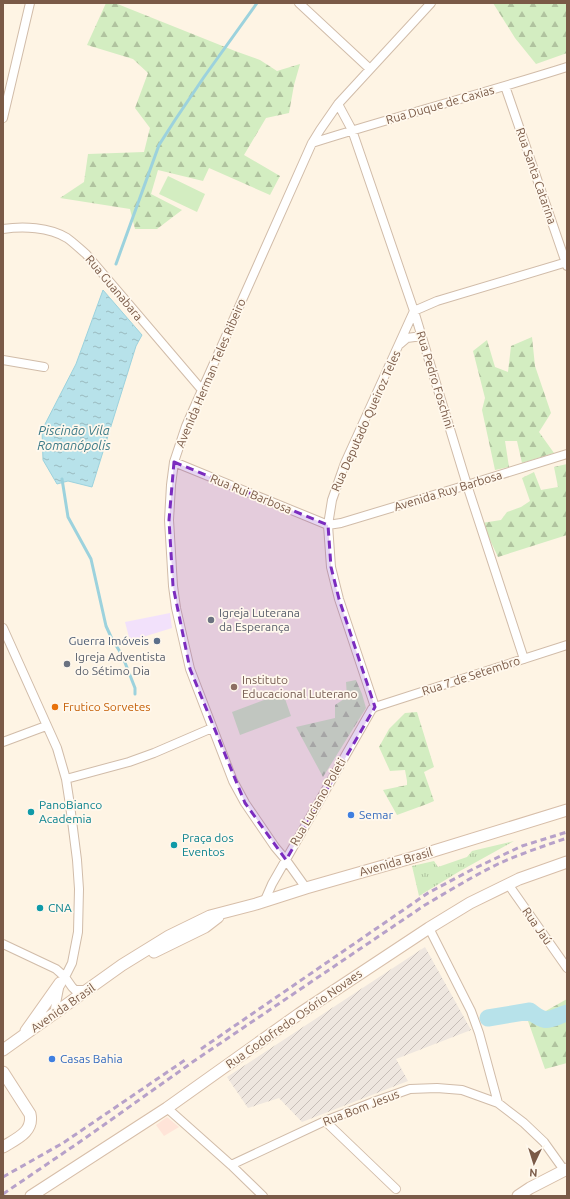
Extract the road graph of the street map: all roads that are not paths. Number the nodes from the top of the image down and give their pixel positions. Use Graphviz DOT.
graph roads {
  1 [pos="30,3"];
  2 [pos="299,3"];
  3 [pos="427,4"];
  4 [pos="567,67"];
  5 [pos="370,69"];
  6 [pos="505,86"];
  7 [pos="338,104"];
  8 [pos="3,118"];
  9 [pos="352,130"];
  10 [pos="312,143"];
  11 [pos="3,229"];
  12 [pos="567,264"];
  13 [pos="414,310"];
  14 [pos="422,336"];
  15 [pos="400,344"];
  16 [pos="3,360"];
  17 [pos="44,367"];
  18 [pos="202,390"];
  19 [pos="567,454"];
  20 [pos="174,462"];
  21 [pos="467,485"];
  22 [pos="328,526"];
  23 [pos="3,628"];
  24 [pos="567,646"];
  25 [pos="524,659"];
  26 [pos="375,707"];
  27 [pos="46,726"];
  28 [pos="212,728"];
  29 [pos="3,742"];
  30 [pos="66,779"];
  31 [pos="567,810"];
  32 [pos="286,860"];
  33 [pos="567,862"];
  34 [pos="508,884"];
  35 [pos="306,888"];
  36 [pos="266,900"];
  37 [pos="429,928"];
  38 [pos="3,944"];
  39 [pos="567,968"];
  40 [pos="63,980"];
  41 [pos="87,990"];
  42 [pos="54,1014"];
  43 [pos="21,1037"];
  44 [pos="3,1051"];
  45 [pos="3,1072"];
  46 [pos="498,1103"];
  47 [pos="168,1108"];
  48 [pos="325,1121"];
  49 [pos="3,1147"];
  50 [pos="231,1165"];
  51 [pos="566,1170"];
  52 [pos="396,1189"];
  53 [pos="31,1196"];
  54 [pos="263,1196"];
  55 [pos="518,1196"];
  1 -- 8 [label="street"];
  2 -- 5 [label="street"];
  3 -- 5 [label="street, Avenida Herman Teles Ribeiro"];
  4 -- 6 [label="street, Rua Duque de Caxias"];
  5 -- 7 [label="street, Avenida Herman Teles Ribeiro"];
  6 -- 9 [label="street, Rua Duque de Caxias"];
  6 -- 12 [label="street, Rua Santa Catarina"];
  7 -- 9 [label="street, Rua Pedro Foschini"];
  7 -- 10 [label="street, Avenida Herman Teles Ribeiro"];
  9 -- 10 [label="street, Rua Duque de Caxias"];
  9 -- 13 [label="street, Rua Pedro Foschini"];
  10 -- 18 [label="street, Avenida Herman Teles Ribeiro"];
  11 -- 18 [label="street, Rua Guanabara"];
  12 -- 13 [label="street"];
  13 -- 14 [label="street, Rua Pedro Foschini"];
  13 -- 15 [label="street, Rua Deputado Queiroz Teles"];
  14 -- 15 [label="street, Rua Deputado Queiroz Teles"];
  14 -- 21 [label="street, Rua Pedro Foschini"];
  15 -- 22 [label="street, Rua Deputado Queiroz Teles"];
  16 -- 17 [label="street"];
  18 -- 20 [label="street, Avenida Herman Teles Ribeiro"];
  19 -- 21 [label="street, Avenida Ruy Barbosa"];
  20 -- 22 [label="street, Rua Rui Barbosa"];
  20 -- 28 [label="street, Avenida Herman Teles Ribeiro"];
  21 -- 22 [label="street, Avenida Ruy Barbosa"];
  21 -- 25 [label="street, Rua Pedro Foschini"];
  22 -- 26 [label="street, Rua Deputado Queiroz Teles"];
  23 -- 27 [label="street"];
  24 -- 25 [label="street, Rua 7 de Setembro"];
  25 -- 26 [label="street, Rua 7 de Setembro"];
  26 -- 32 [label="street, Rua Luciano Poleti"];
  27 -- 29 [label="street"];
  27 -- 30 [label="street"];
  28 -- 30 [label="street"];
  28 -- 32 [label="street, Avenida Herman Teles Ribeiro"];
  30 -- 40 [label="street"];
  31 -- 35 [label="main road, Avenida Brasil"];
  32 -- 35 [label="street, Avenida Herman Teles Ribeiro"];
  32 -- 36 [label="street, Rua Luciano Poleti"];
  33 -- 34 [label="main road, Rua Godofredo Osório Novaes"];
  34 -- 37 [label="main road, Rua Godofredo Osório Novaes"];
  34 -- 39 [label="street, Rua Jaú"];
  35 -- 36 [label="main road, Avenida Brasil"];
  36 -- 41 [label="main road, Avenida Brasil"];
  37 -- 46 [label="street"];
  37 -- 47 [label="main road, Rua Godofredo Osório Novaes"];
  38 -- 40 [label="street"];
  40 -- 41 [label="street"];
  40 -- 42 [label="street"];
  40 -- 43 [label="main road"];
  41 -- 42 [label="main road, Avenida Brasil"];
  42 -- 43 [label="main road, Avenida Brasil"];
  43 -- 44 [label="main road, Avenida Brasil"];
  45 -- 49 [label="main road"];
  46 -- 48 [label="street, Rua Bom Jesus"];
  46 -- 51 [label="street, Rua Bom Jesus"];
  47 -- 50 [label="street"];
  47 -- 53 [label="main road, Rua Godofredo Osório Novaes"];
  48 -- 50 [label="street, Rua Bom Jesus"];
  48 -- 52 [label="street"];
  50 -- 54 [label="street"];
  51 -- 55 [label="main road"];
}
